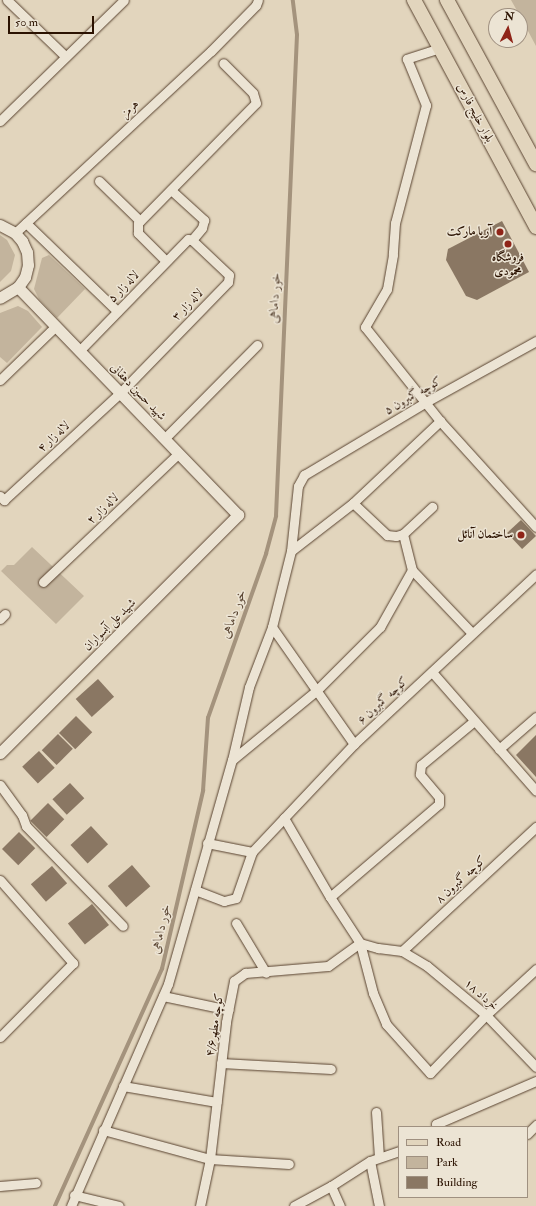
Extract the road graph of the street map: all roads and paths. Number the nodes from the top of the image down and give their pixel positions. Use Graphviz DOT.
graph roads {
  1 [pos="7,0"];
  2 [pos="124,0"];
  3 [pos="258,0"];
  4 [pos="414,0"];
  5 [pos="447,0"];
  6 [pos="440,48"];
  7 [pos="65,56"];
  8 [pos="223,63"];
  9 [pos="0,121"];
  10 [pos="536,164"];
  11 [pos="99,181"];
  12 [pos="172,190"];
  13 [pos="140,221"];
  14 [pos="0,224"];
  15 [pos="26,224"];
  16 [pos="536,227"];
  17 [pos="15,233"];
  18 [pos="189,240"];
  19 [pos="166,260"];
  20 [pos="18,287"];
  21 [pos="0,298"];
  22 [pos="117,311"];
  23 [pos="56,326"];
  24 [pos="536,341"];
  25 [pos="257,345"];
  26 [pos="80,350"];
  27 [pos="0,380"];
  28 [pos="120,392"];
  29 [pos="426,402"];
  30 [pos="440,421"];
  31 [pos="165,438"];
  32 [pos="179,453"];
  33 [pos="2,498"];
  34 [pos="353,503"];
  35 [pos="432,507"];
  36 [pos="238,515"];
  37 [pos="536,527"];
  38 [pos="403,534"];
  39 [pos="292,551"];
  40 [pos="412,570"];
  41 [pos="536,574"];
  42 [pos="43,582"];
  43 [pos="272,627"];
  44 [pos="471,632"];
  45 [pos="432,672"];
  46 [pos="316,691"];
  47 [pos="536,717"];
  48 [pos="474,721"];
  49 [pos="354,744"];
  50 [pos="499,749"];
  51 [pos="0,753"];
  52 [pos="232,760"];
  53 [pos="0,785"];
  54 [pos="536,791"];
  55 [pos="284,818"];
  56 [pos="536,827"];
  57 [pos="207,843"];
  58 [pos="252,852"];
  59 [pos="0,880"];
  60 [pos="195,890"];
  61 [pos="330,898"];
  62 [pos="236,923"];
  63 [pos="123,926"];
  64 [pos="360,943"];
  65 [pos="402,951"];
  66 [pos="536,969"];
  67 [pos="266,973"];
  68 [pos="163,996"];
  69 [pos="229,1010"];
  70 [pos="486,1015"];
  71 [pos="0,1037"];
  72 [pos="221,1063"];
  73 [pos="536,1067"];
  74 [pos="331,1069"];
  75 [pos="536,1081"];
  76 [pos="123,1086"];
  77 [pos="217,1102"];
  78 [pos="376,1112"];
  79 [pos="536,1125"];
  80 [pos="436,1126"];
  81 [pos="103,1130"];
  82 [pos="528,1133"];
  83 [pos="398,1151"];
  84 [pos="379,1156"];
  85 [pos="210,1159"];
  86 [pos="370,1161"];
  87 [pos="289,1164"];
  88 [pos="36,1183"];
  89 [pos="0,1186"];
  90 [pos="331,1186"];
  91 [pos="74,1195"];
  92 [pos="71,1206"];
  93 [pos="119,1206"];
  94 [pos="200,1206"];
  95 [pos="294,1206"];
  96 [pos="340,1206"];
  97 [pos="379,1206"];
  1 -- 7 [label="street"];
  2 -- 7 [label="street"];
  3 -- 15 [label="street, هرمز"];
  4 -- 6 [label="main road, بلوار خلیج فارس"];
  5 -- 10 [label="main road"];
  6 -- 16 [label="main road, بلوار خلیج فارس"];
  6 -- 29 [label="street"];
  7 -- 9 [label="street"];
  8 -- 12 [label="street"];
  11 -- 13 [label="street"];
  12 -- 13 [label="street"];
  12 -- 18 [label="street, لاله زار ۵"];
  13 -- 19 [label="street"];
  14 -- 17 [label="street"];
  15 -- 17 [label="street, هرمز"];
  15 -- 22 [label="street"];
  17 -- 20 [label="street"];
  18 -- 19 [label="street, لاله زار ۵"];
  18 -- 28 [label="street, لاله زار ۳"];
  19 -- 22 [label="street, لاله زار ۵"];
  20 -- 21 [label="street"];
  20 -- 23 [label="street, شهید حسین دهقانی"];
  22 -- 26 [label="street, لاله زار ۵"];
  23 -- 26 [label="street, شهید حسین دهقانی"];
  23 -- 27 [label="street"];
  24 -- 29 [label="street, کوچه گمبرون ۵"];
  25 -- 31 [label="street"];
  26 -- 28 [label="street, شهید حسین دهقانی"];
  28 -- 31 [label="street, شهید حسین دهقانی"];
  28 -- 33 [label="street, لاله زار ۴"];
  29 -- 30 [label="street"];
  29 -- 39 [label="street, کوچه گمبرون ۵"];
  30 -- 34 [label="street"];
  30 -- 37 [label="street"];
  31 -- 32 [label="street, شهید حسین دهقانی"];
  32 -- 36 [label="street, شهید حسین دهقانی"];
  32 -- 42 [label="street, لاله زار ۲"];
  34 -- 38 [label="street"];
  34 -- 39 [label="street"];
  35 -- 38 [label="street"];
  36 -- 51 [label="street, شهید علی آبسواران"];
  38 -- 40 [label="street"];
  39 -- 43 [label="street"];
  40 -- 44 [label="street"];
  40 -- 46 [label="street"];
  41 -- 44 [label="street, کوچه گمبرون ۶"];
  43 -- 46 [label="street"];
  43 -- 52 [label="street"];
  44 -- 45 [label="street, کوچه گمبرون ۶"];
  45 -- 48 [label="street"];
  45 -- 49 [label="street, کوچه گمبرون ۶"];
  46 -- 49 [label="street"];
  46 -- 52 [label="street"];
  47 -- 50 [label="street"];
  48 -- 50 [label="street"];
  48 -- 61 [label="street"];
  49 -- 55 [label="street, کوچه گمبرون ۶"];
  50 -- 54 [label="street"];
  52 -- 57 [label="street"];
  53 -- 63 [label="street"];
  55 -- 58 [label="street, کوچه گمبرون ۶"];
  55 -- 61 [label="street"];
  56 -- 65 [label="street, کوچه گمبرون ۸"];
  57 -- 58 [label="street"];
  57 -- 60 [label="street"];
  58 -- 60 [label="street"];
  59 -- 71 [label="street"];
  60 -- 68 [label="street"];
  61 -- 64 [label="street"];
  62 -- 67 [label="street"];
  64 -- 65 [label="street"];
  64 -- 67 [label="street, کوچه مطهر۴/۶"];
  64 -- 70 [label="street"];
  65 -- 70 [label="street, خرداد ۱۸"];
  66 -- 70 [label="street"];
  67 -- 69 [label="street, کوچه مطهر۴/۶"];
  68 -- 69 [label="street"];
  68 -- 76 [label="street"];
  69 -- 72 [label="street, کوچه مطهر۴/۶"];
  70 -- 73 [label="street, خرداد ۱۸"];
  72 -- 74 [label="street"];
  72 -- 77 [label="street, کوچه مطهر۴/۶"];
  75 -- 80 [label="street"];
  76 -- 77 [label="street"];
  76 -- 81 [label="street"];
  77 -- 85 [label="street, کوچه مطهر۴/۶"];
  78 -- 84 [label="street"];
  79 -- 82 [label="street"];
  81 -- 85 [label="street"];
  81 -- 91 [label="street"];
  83 -- 84 [label="street"];
  84 -- 86 [label="street"];
  85 -- 87 [label="street"];
  85 -- 94 [label="street, کوچه مطهر۴/۶"];
  86 -- 90 [label="street"];
  86 -- 97 [label="street"];
  88 -- 89 [label="street"];
  90 -- 95 [label="street"];
  90 -- 96 [label="street"];
  91 -- 92 [label="street"];
  91 -- 93 [label="street"];
}
